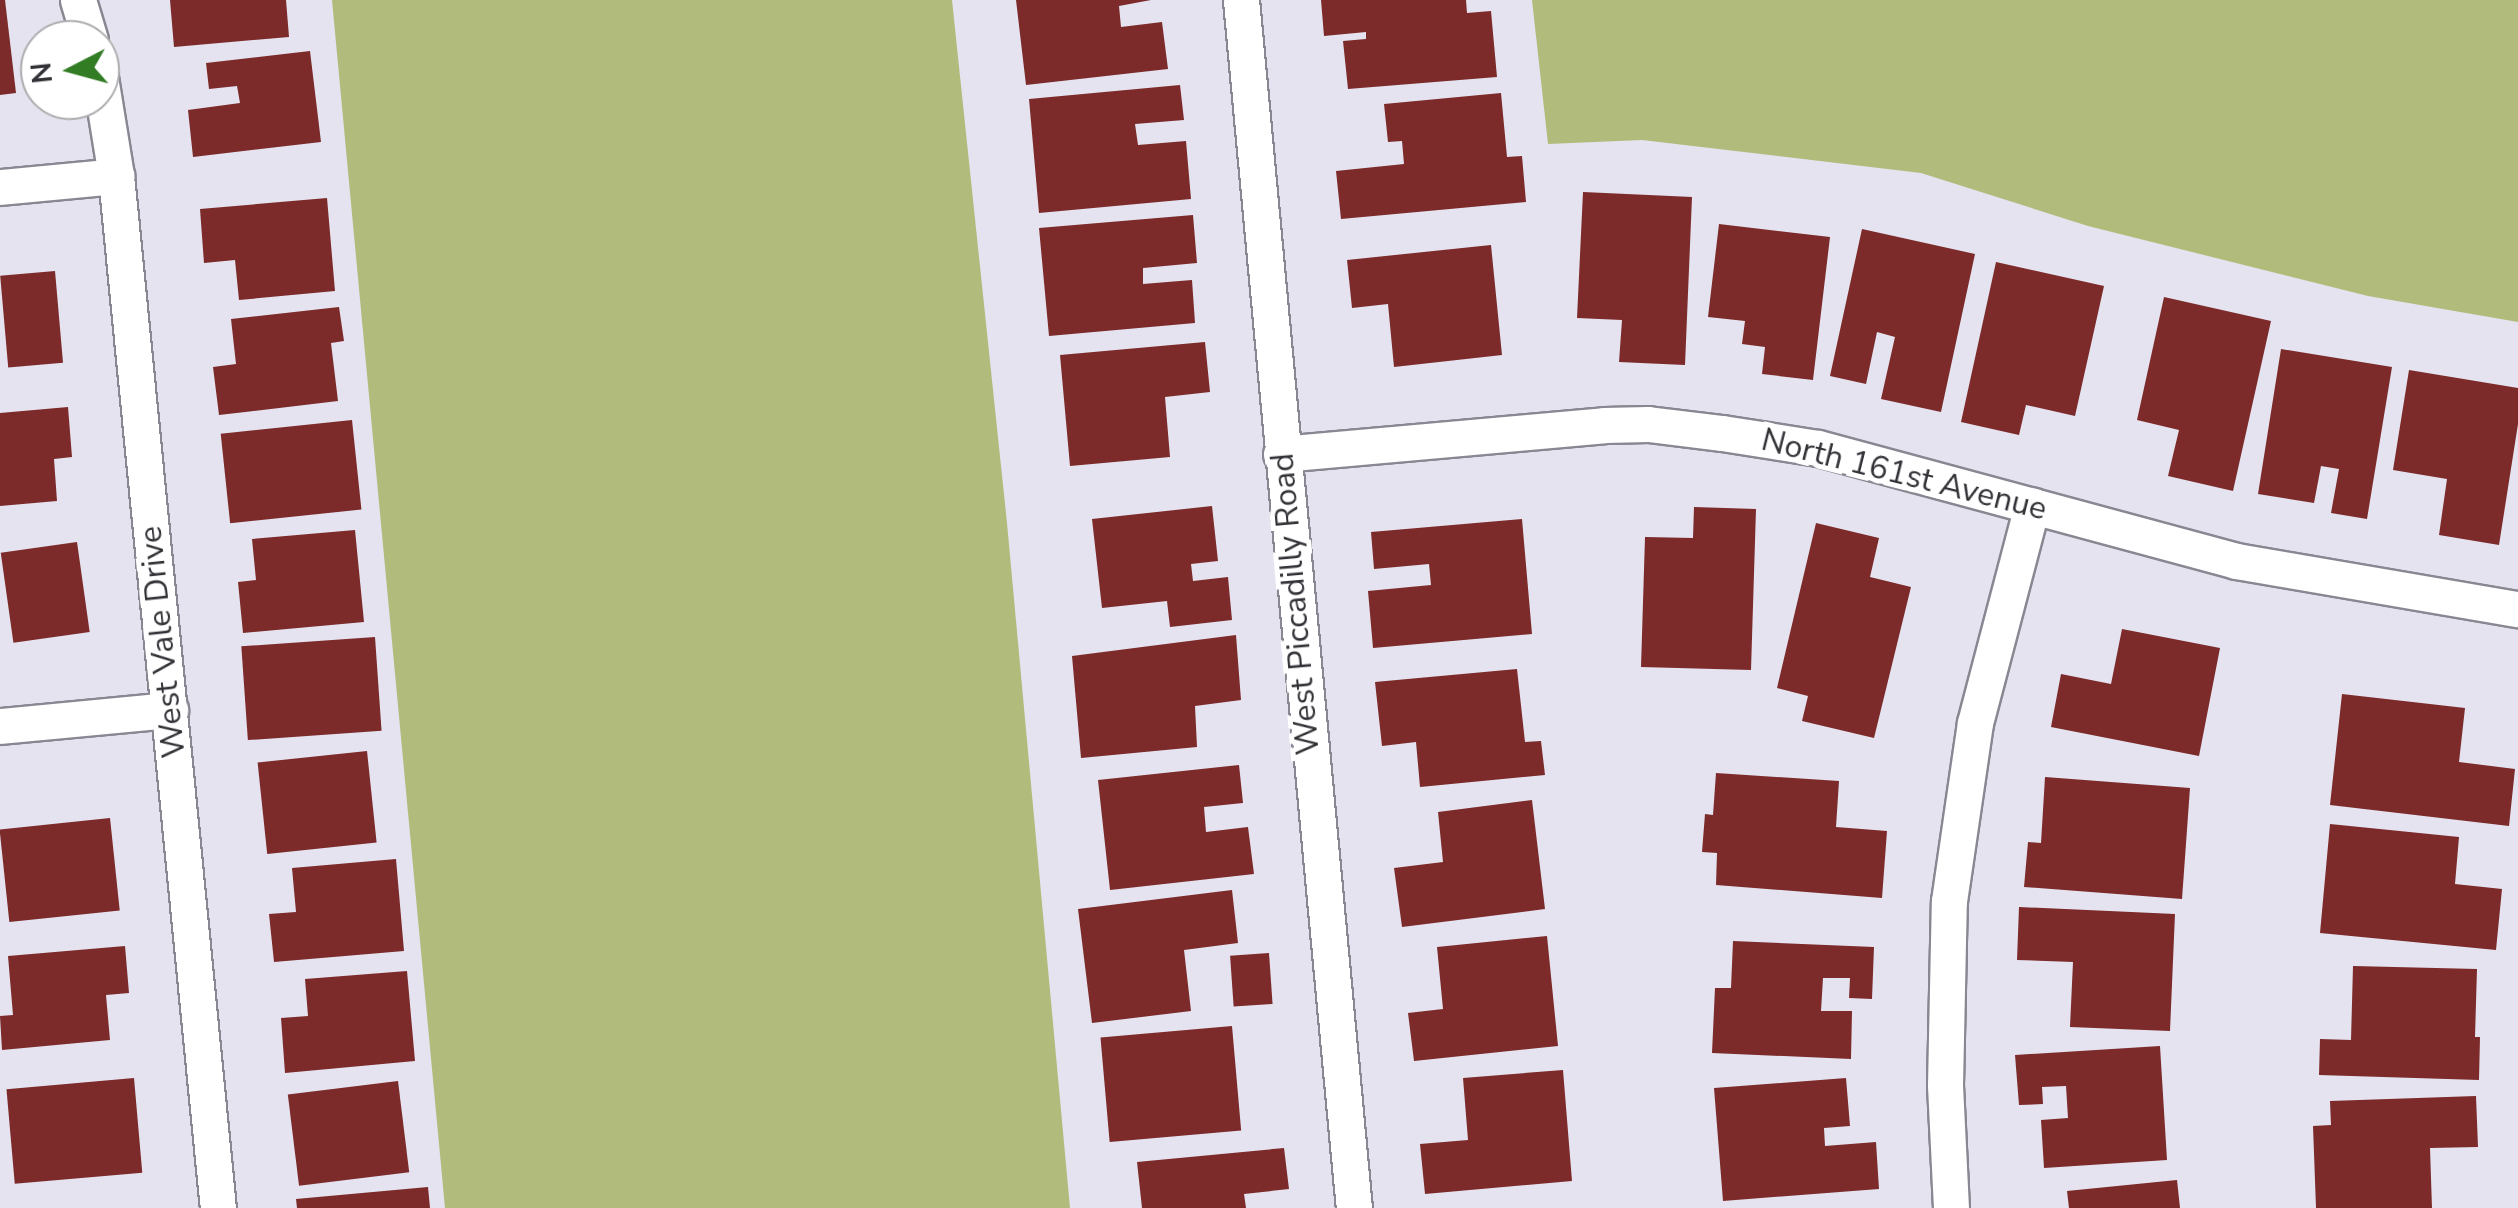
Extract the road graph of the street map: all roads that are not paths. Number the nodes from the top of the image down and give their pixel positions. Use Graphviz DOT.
graph roads {
  1 [pos="1240,0"];
  2 [pos="107,120"];
  3 [pos="116,176"];
  4 [pos="0,187"];
  5 [pos="1282,454"];
  6 [pos="2032,505"];
  7 [pos="2518,609"];
  8 [pos="170,710"];
  9 [pos="0,726"];
  10 [pos="218,1208"];
  11 [pos="1354,1208"];
  12 [pos="1951,1208"];
  1 -- 5 [label="street, West Piccadilly Road"];
  2 -- 3 [label="street, West Vale Drive"];
  3 -- 4 [label="street"];
  3 -- 8 [label="street, West Vale Drive"];
  5 -- 6 [label="street, North 161st Avenue"];
  5 -- 11 [label="street, West Piccadilly Road"];
  6 -- 7 [label="street, North 161st Avenue"];
  6 -- 12 [label="street"];
  8 -- 9 [label="street"];
  8 -- 10 [label="street, West Vale Drive"];
}
